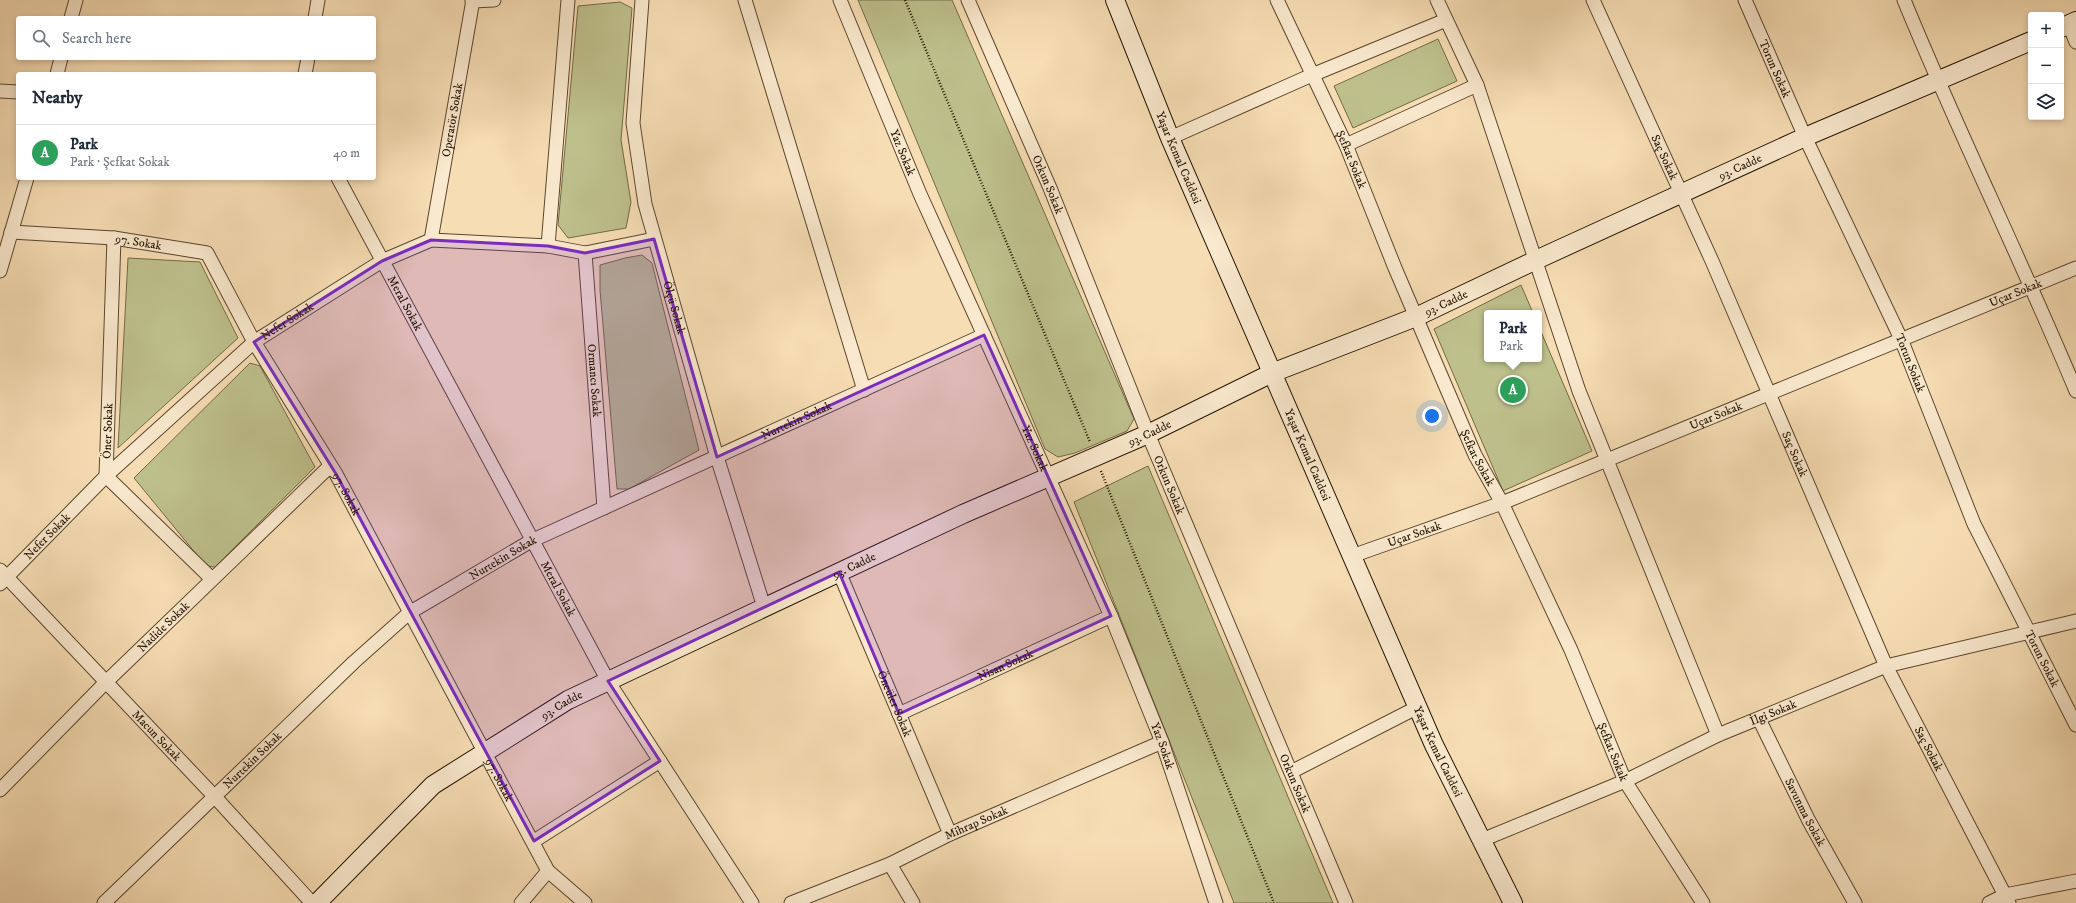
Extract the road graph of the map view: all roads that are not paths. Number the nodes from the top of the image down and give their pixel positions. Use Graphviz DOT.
graph roads {
  1 [pos="76,0"];
  2 [pos="318,0"];
  3 [pos="472,0"];
  4 [pos="494,0"];
  5 [pos="568,0"];
  6 [pos="642,0"];
  7 [pos="745,0"];
  8 [pos="840,0"];
  9 [pos="968,0"];
  10 [pos="1115,0"];
  11 [pos="1277,0"];
  12 [pos="1437,0"];
  13 [pos="1593,0"];
  14 [pos="1746,0"];
  15 [pos="1904,0"];
  16 [pos="72,16"];
  17 [pos="315,16"];
  18 [pos="1446,20"];
  19 [pos="2069,25"];
  20 [pos="2028,42"];
  21 [pos="2076,42"];
  22 [pos="60,60"];
  23 [pos="308,60"];
  24 [pos="58,72"];
  25 [pos="305,72"];
  26 [pos="1312,75"];
  27 [pos="1937,81"];
  28 [pos="1476,85"];
  29 [pos="0,91"];
  30 [pos="16,92"];
  31 [pos="1805,137"];
  32 [pos="1170,138"];
  33 [pos="1346,145"];
  34 [pos="26,180"];
  35 [pos="339,180"];
  36 [pos="1682,194"];
  37 [pos="11,232"];
  38 [pos="114,238"];
  39 [pos="654,239"];
  40 [pos="431,240"];
  41 [pos="548,246"];
  42 [pos="585,253"];
  43 [pos="1536,260"];
  44 [pos="382,261"];
  45 [pos="2076,268"];
  46 [pos="0,271"];
  47 [pos="2032,286"];
  48 [pos="1416,317"];
  49 [pos="984,335"];
  50 [pos="1902,339"];
  51 [pos="254,342"];
  52 [pos="1272,373"];
  53 [pos="864,390"];
  54 [pos="2076,391"];
  55 [pos="1769,392"];
  56 [pos="1148,434"];
  57 [pos="717,456"];
  58 [pos="1607,460"];
  59 [pos="330,466"];
  60 [pos="106,476"];
  61 [pos="1049,477"];
  62 [pos="1502,503"];
  63 [pos="604,508"];
  64 [pos="531,541"];
  65 [pos="1352,556"];
  66 [pos="839,572"];
  67 [pos="2,577"];
  68 [pos="212,579"];
  69 [pos="764,607"];
  70 [pos="409,613"];
  71 [pos="1111,616"];
  72 [pos="2076,621"];
  73 [pos="2030,633"];
  74 [pos="1886,666"];
  75 [pos="608,681"];
  76 [pos="106,682"];
  77 [pos="1418,708"];
  78 [pos="899,714"];
  79 [pos="1759,719"];
  80 [pos="2076,725"];
  81 [pos="1718,735"];
  82 [pos="1162,742"];
  83 [pos="484,753"];
  84 [pos="660,761"];
  85 [pos="1291,772"];
  86 [pos="1625,781"];
  87 [pos="0,790"];
  88 [pos="215,797"];
  89 [pos="950,834"];
  90 [pos="1482,840"];
  91 [pos="534,841"];
  92 [pos="890,864"];
  93 [pos="548,871"];
  94 [pos="2076,881"];
  95 [pos="2007,899"];
  96 [pos="104,903"];
  97 [pos="312,903"];
  98 [pos="317,903"];
  99 [pos="521,903"];
  100 [pos="585,903"];
  101 [pos="752,903"];
  102 [pos="791,903"];
  103 [pos="913,903"];
  104 [pos="1216,903"];
  105 [pos="1346,903"];
  106 [pos="1513,903"];
  107 [pos="1703,903"];
  108 [pos="1855,903"];
  109 [pos="1990,903"];
  1 -- 16 [label="street"];
  2 -- 17 [label="street"];
  3 -- 4 [label="street"];
  3 -- 40 [label="street, Operatör Sokak"];
  5 -- 41 [label="street"];
  6 -- 39 [label="street, Ölçü Sokak"];
  7 -- 53 [label="street"];
  8 -- 49 [label="street, Yaz Sokak"];
  9 -- 56 [label="street, Orkun Sokak"];
  10 -- 32 [label="main road, Yaşar Kemal Caddesi"];
  11 -- 26 [label="street, Şefkat Sokak"];
  12 -- 18 [label="street"];
  13 -- 36 [label="street, Saç Sokak"];
  14 -- 31 [label="street, Torun Sokak"];
  15 -- 27 [label="street"];
  18 -- 26 [label="street"];
  18 -- 28 [label="street"];
  19 -- 21 [label="street"];
  20 -- 27 [label="main road, 93. Cadde"];
  22 -- 24 [label="street"];
  23 -- 25 [label="street"];
  26 -- 32 [label="street"];
  26 -- 33 [label="street, Şefkat Sokak"];
  27 -- 31 [label="main road, 93. Cadde"];
  27 -- 47 [label="street"];
  28 -- 33 [label="street"];
  28 -- 43 [label="street"];
  29 -- 30 [label="street"];
  31 -- 36 [label="main road, 93. Cadde"];
  31 -- 50 [label="street, Torun Sokak"];
  32 -- 52 [label="main road, Yaşar Kemal Caddesi"];
  33 -- 48 [label="street, Şefkat Sokak"];
  34 -- 37 [label="street"];
  35 -- 44 [label="street, Meral Sokak"];
  36 -- 43 [label="main road, 93. Cadde"];
  36 -- 55 [label="street, Saç Sokak"];
  37 -- 38 [label="street, 97. Sokak"];
  37 -- 46 [label="street"];
  38 -- 51 [label="street, 97. Sokak"];
  38 -- 60 [label="street, Öner Sokak"];
  39 -- 42 [label="street, Nefer Sokak"];
  39 -- 57 [label="street, Ölçü Sokak"];
  40 -- 41 [label="street, Nefer Sokak"];
  40 -- 44 [label="street, Nefer Sokak"];
  41 -- 42 [label="street, Nefer Sokak"];
  42 -- 63 [label="street, Ormancı Sokak"];
  43 -- 48 [label="main road, 93. Cadde"];
  43 -- 58 [label="street"];
  44 -- 51 [label="street, Nefer Sokak"];
  44 -- 64 [label="street, Meral Sokak"];
  45 -- 47 [label="street, Uçar Sokak"];
  47 -- 50 [label="street, Uçar Sokak"];
  47 -- 54 [label="street"];
  48 -- 52 [label="main road, 93. Cadde"];
  48 -- 62 [label="street, Şefkat Sokak"];
  49 -- 53 [label="street, Nurtekin Sokak"];
  49 -- 61 [label="street, Yaz Sokak"];
  50 -- 55 [label="street, Uçar Sokak"];
  50 -- 73 [label="street, Torun Sokak"];
  51 -- 59 [label="street, 97. Sokak"];
  51 -- 60 [label="street, Nefer Sokak"];
  52 -- 56 [label="main road, 93. Cadde"];
  52 -- 65 [label="main road, Yaşar Kemal Caddesi"];
  53 -- 57 [label="street, Nurtekin Sokak"];
  55 -- 58 [label="street, Uçar Sokak"];
  55 -- 74 [label="street, Saç Sokak"];
  56 -- 61 [label="main road, 93. Cadde"];
  56 -- 85 [label="street, Orkun Sokak"];
  57 -- 63 [label="street, Nurtekin Sokak"];
  57 -- 69 [label="street, Ölçü Sokak"];
  58 -- 62 [label="street, Uçar Sokak"];
  58 -- 81 [label="street"];
  59 -- 68 [label="street, Nadide Sokak"];
  59 -- 70 [label="street, 97. Sokak"];
  60 -- 67 [label="street, Nefer Sokak"];
  60 -- 68 [label="street, Öner Sokak"];
  61 -- 66 [label="main road, 93. Cadde"];
  61 -- 71 [label="street, Yaz Sokak"];
  62 -- 65 [label="street, Uçar Sokak"];
  62 -- 86 [label="street, Şefkat Sokak"];
  63 -- 64 [label="street, Nurtekin Sokak"];
  64 -- 70 [label="street, Nurtekin Sokak"];
  64 -- 75 [label="street, Meral Sokak"];
  65 -- 77 [label="main road, Yaşar Kemal Caddesi"];
  66 -- 69 [label="main road, 93. Cadde"];
  66 -- 78 [label="street, Öncüler Sokak"];
  67 -- 76 [label="street, Macun Sokak"];
  68 -- 76 [label="street, Nadide Sokak"];
  69 -- 75 [label="main road, 93. Cadde"];
  70 -- 83 [label="street, 97. Sokak"];
  70 -- 88 [label="street, Nurtekin Sokak"];
  71 -- 78 [label="street, Nisan Sokak"];
  71 -- 82 [label="street, Yaz Sokak"];
  72 -- 73 [label="street, İlgi Sokak"];
  73 -- 74 [label="street, İlgi Sokak"];
  73 -- 80 [label="street, Torun Sokak"];
  74 -- 79 [label="street, İlgi Sokak"];
  74 -- 95 [label="street, Saç Sokak"];
  75 -- 83 [label="main road, 93. Cadde"];
  75 -- 84 [label="street, Meral Sokak"];
  76 -- 87 [label="street, Nadide Sokak"];
  76 -- 88 [label="street, Macun Sokak"];
  77 -- 85 [label="street"];
  77 -- 90 [label="main road, Yaşar Kemal Caddesi"];
  78 -- 89 [label="street, Öncüler Sokak"];
  79 -- 81 [label="street, İlgi Sokak"];
  79 -- 108 [label="street, Savunma Sokak"];
  81 -- 86 [label="street, İlgi Sokak"];
  82 -- 89 [label="street, Mihrap Sokak"];
  82 -- 104 [label="street, Yaz Sokak"];
  83 -- 91 [label="street, 97. Sokak"];
  83 -- 98 [label="main road, 93. Cadde"];
  84 -- 91 [label="street"];
  84 -- 101 [label="street, Meral Sokak"];
  85 -- 105 [label="street, Orkun Sokak"];
  86 -- 90 [label="street, İlgi Sokak"];
  86 -- 107 [label="street, Şefkat Sokak"];
  88 -- 96 [label="street, Nurtekin Sokak"];
  88 -- 97 [label="street, Macun Sokak"];
  89 -- 92 [label="street, Mihrap Sokak"];
  90 -- 106 [label="main road, Yaşar Kemal Caddesi"];
  91 -- 93 [label="street, 97. Sokak"];
  92 -- 102 [label="street, Mihrap Sokak"];
  92 -- 103 [label="street"];
  93 -- 99 [label="street"];
  93 -- 100 [label="street, 97. Sokak"];
  94 -- 95 [label="street"];
  95 -- 109 [label="street"];
}
